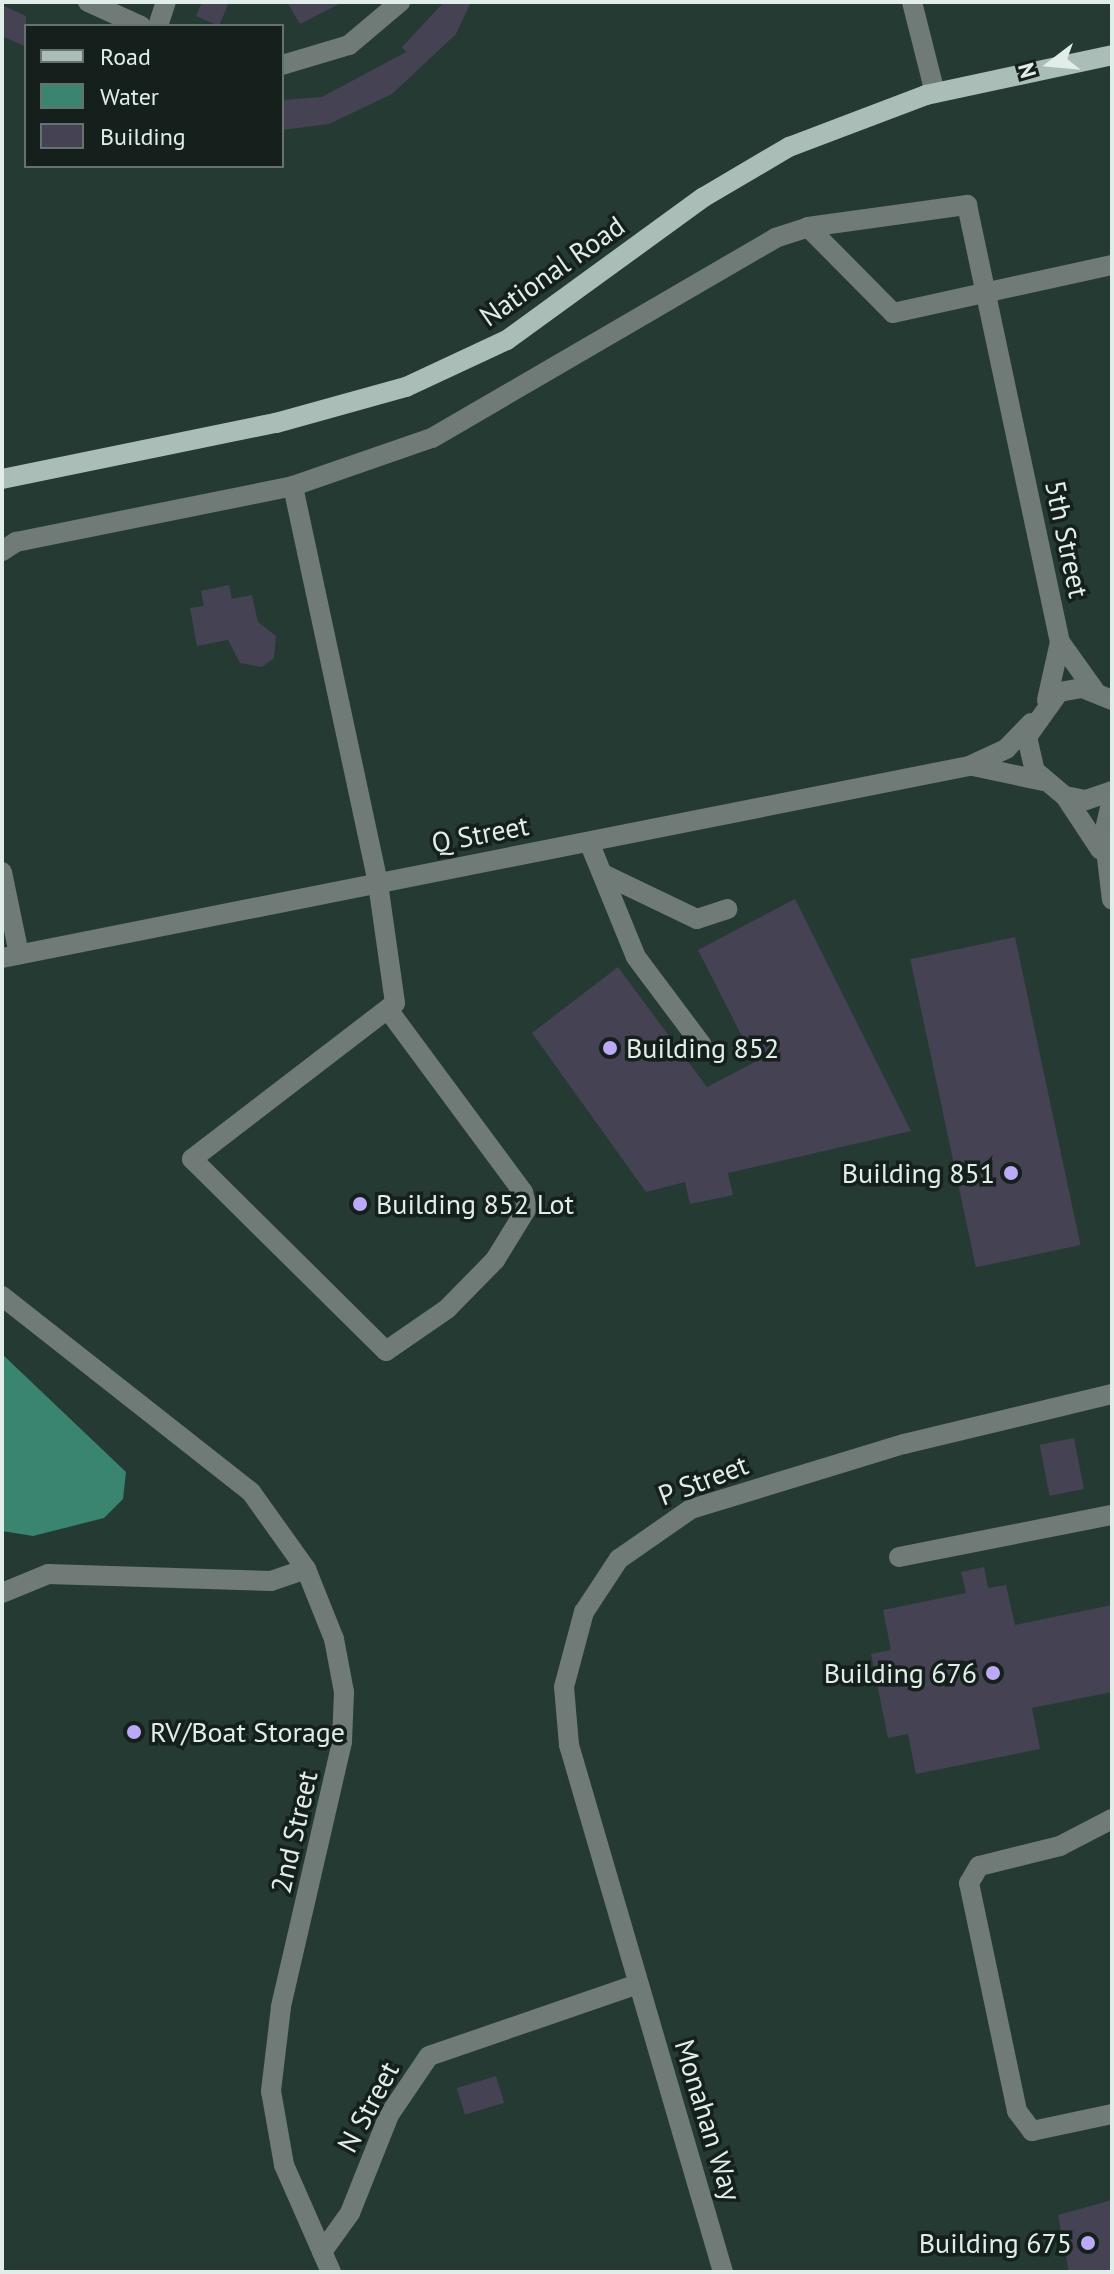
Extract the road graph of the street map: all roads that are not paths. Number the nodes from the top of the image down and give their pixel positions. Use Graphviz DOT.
graph roads {
  1 [pos="88,2"];
  2 [pos="166,2"];
  3 [pos="400,2"];
  4 [pos="912,2"];
  5 [pos="137,24"];
  6 [pos="159,24"];
  7 [pos="1112,55"];
  8 [pos="284,64"];
  9 [pos="935,93"];
  10 [pos="808,227"];
  11 [pos="1112,265"];
  12 [pos="987,292"];
  13 [pos="2,479"];
  14 [pos="293,486"];
  15 [pos="2,551"];
  16 [pos="1060,642"];
  17 [pos="1103,695"];
  18 [pos="1047,700"];
  19 [pos="1031,723"];
  20 [pos="969,766"];
  21 [pos="1043,781"];
  22 [pos="1112,791"];
  23 [pos="1065,796"];
  24 [pos="1112,799"];
  25 [pos="589,842"];
  26 [pos="1105,861"];
  27 [pos="2,872"];
  28 [pos="603,874"];
  29 [pos="378,883"];
  30 [pos="1112,900"];
  31 [pos="727,909"];
  32 [pos="11,956"];
  33 [pos="389,1011"];
  34 [pos="701,1044"];
  35 [pos="2,1296"];
  36 [pos="1112,1394"];
  37 [pos="1112,1515"];
  38 [pos="899,1557"];
  39 [pos="306,1569"];
  40 [pos="2,1593"];
  41 [pos="1112,1819"];
  42 [pos="638,1984"];
  43 [pos="1112,2114"];
  44 [pos="322,2252"];
  45 [pos="331,2272"];
  46 [pos="723,2272"];
  1 -- 5 [label="street"];
  2 -- 6 [label="street"];
  3 -- 8 [label="street"];
  4 -- 9 [label="street"];
  7 -- 9 [label="main road, National Road"];
  9 -- 13 [label="main road, National Road"];
  10 -- 12 [label="street"];
  10 -- 12 [label="street, 5th Street"];
  10 -- 14 [label="street"];
  11 -- 12 [label="street"];
  12 -- 16 [label="street, 5th Street"];
  14 -- 15 [label="street"];
  14 -- 29 [label="street"];
  16 -- 17 [label="street, 5th Street"];
  16 -- 18 [label="street, 5th Street"];
  17 -- 18 [label="street"];
  18 -- 19 [label="street, Q Street"];
  19 -- 20 [label="street, Q Street"];
  19 -- 21 [label="street"];
  20 -- 21 [label="street, Q Street"];
  20 -- 25 [label="street, Q Street"];
  21 -- 23 [label="street"];
  22 -- 23 [label="street"];
  23 -- 26 [label="street"];
  24 -- 26 [label="street"];
  25 -- 28 [label="street"];
  25 -- 29 [label="street, Q Street"];
  26 -- 30 [label="street"];
  27 -- 32 [label="street"];
  28 -- 31 [label="street"];
  28 -- 34 [label="street"];
  29 -- 32 [label="street, Q Street"];
  29 -- 33 [label="street"];
  33 -- 33 [label="street"];
  35 -- 39 [label="street, 2nd Street"];
  36 -- 42 [label="street, P Street"];
  37 -- 38 [label="street"];
  39 -- 40 [label="street"];
  39 -- 44 [label="street, 2nd Street"];
  41 -- 43 [label="street"];
  42 -- 44 [label="street, N Street"];
  42 -- 46 [label="street, Monahan Way"];
  44 -- 45 [label="street, 2nd Street"];
}
